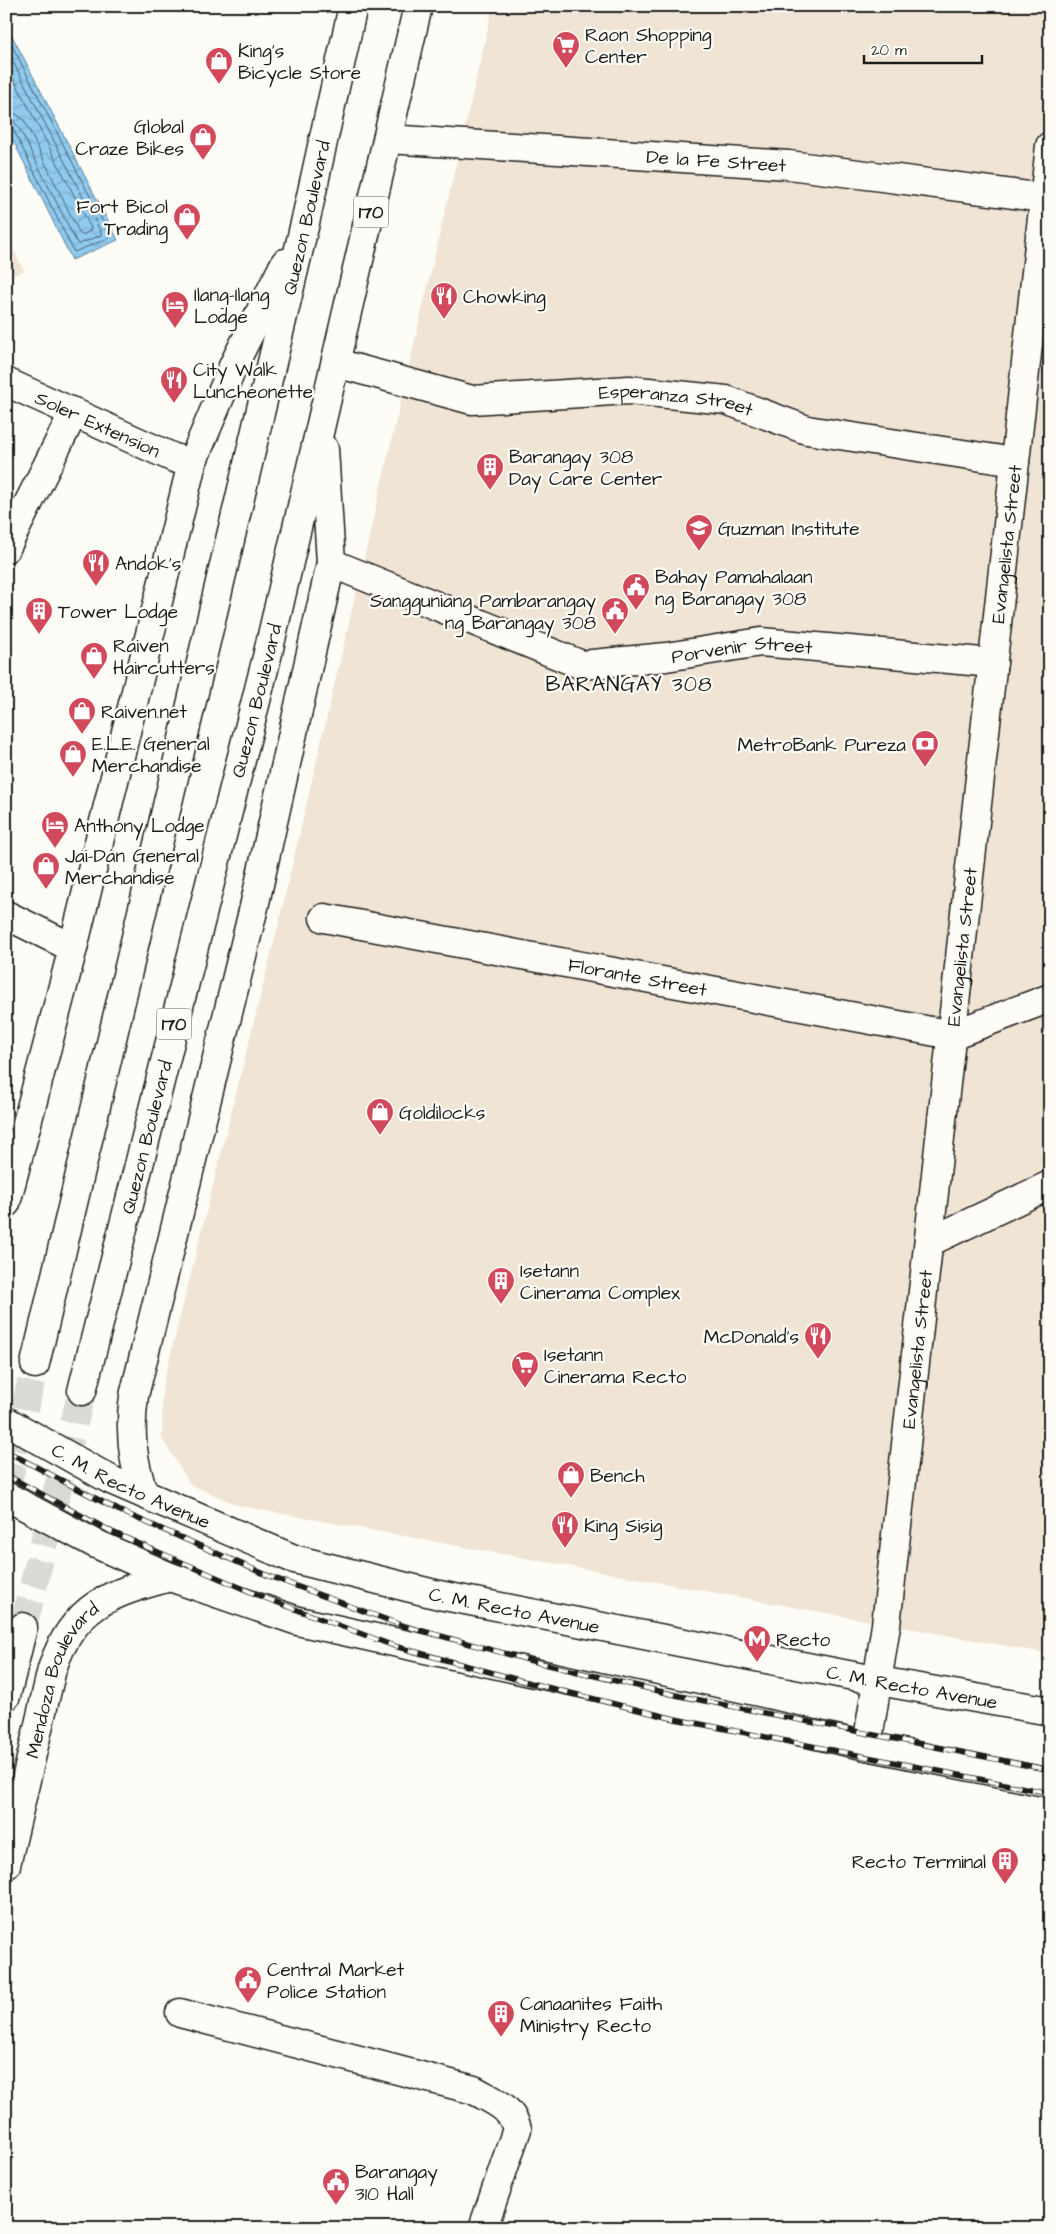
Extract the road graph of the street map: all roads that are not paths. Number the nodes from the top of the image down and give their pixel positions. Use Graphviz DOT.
graph roads {
  1 [pos="353,6"];
  2 [pos="418,6"];
  3 [pos="388,139"];
  4 [pos="1050,146"];
  5 [pos="1044,198"];
  6 [pos="305,222"];
  7 [pos="336,363"];
  8 [pos="6,382"];
  9 [pos="74,412"];
  10 [pos="322,417"];
  11 [pos="1015,462"];
  12 [pos="192,463"];
  13 [pos="6,548"];
  14 [pos="330,563"];
  15 [pos="993,663"];
  16 [pos="6,915"];
  17 [pos="324,918"];
  18 [pos="72,948"];
  19 [pos="1050,998"];
  20 [pos="952,1035"];
  21 [pos="1050,1185"];
  22 [pos="6,1203"];
  23 [pos="929,1242"];
  24 [pos="35,1364"];
  25 [pos="82,1391"];
  26 [pos="6,1421"];
  27 [pos="144,1494"];
  28 [pos="6,1496"];
  29 [pos="170,1577"];
  30 [pos="23,1627"];
  31 [pos="879,1681"];
  32 [pos="6,1696"];
  33 [pos="1050,1711"];
  34 [pos="867,1746"];
  35 [pos="1050,1782"];
  36 [pos="6,1865"];
  37 [pos="180,2013"];
  38 [pos="482,2228"];
  1 -- 6 [label="main road, Quezon Boulevard"];
  2 -- 3 [label="main road, Quezon Boulevard / 170"];
  3 -- 5 [label="main road, De la Fe Street"];
  3 -- 7 [label="main road, Quezon Boulevard / 170"];
  4 -- 5 [label="main road, Evangelista Street"];
  5 -- 11 [label="main road, Evangelista Street"];
  6 -- 12 [label="main road"];
  6 -- 24 [label="main road, Quezon Boulevard"];
  7 -- 10 [label="main road, Quezon Boulevard / 170"];
  7 -- 11 [label="main road, Esperanza Street"];
  8 -- 9 [label="main road, Soler Extension"];
  9 -- 12 [label="main road, Soler Extension"];
  9 -- 13 [label="main road"];
  10 -- 14 [label="main road"];
  10 -- 25 [label="main road, Quezon Boulevard / 170"];
  11 -- 15 [label="main road, Evangelista Street"];
  12 -- 18 [label="main road"];
  14 -- 15 [label="main road, Porvenir Street"];
  14 -- 27 [label="main road"];
  15 -- 20 [label="main road, Evangelista Street"];
  16 -- 18 [label="main road"];
  17 -- 20 [label="main road, Florante Street"];
  18 -- 22 [label="main road"];
  19 -- 20 [label="main road"];
  20 -- 23 [label="main road, Evangelista Street"];
  21 -- 23 [label="main road"];
  23 -- 31 [label="main road, Evangelista Street"];
  26 -- 27 [label="main road, C. M. Recto Avenue"];
  27 -- 31 [label="main road, C. M. Recto Avenue"];
  28 -- 29 [label="main road"];
  29 -- 34 [label="main road"];
  29 -- 36 [label="main road, Mendoza Boulevard"];
  30 -- 32 [label="main road"];
  31 -- 33 [label="main road, C. M. Recto Avenue"];
  31 -- 34 [label="main road, Evangelista Street"];
  34 -- 35 [label="main road"];
  37 -- 38 [label="main road"];
}
